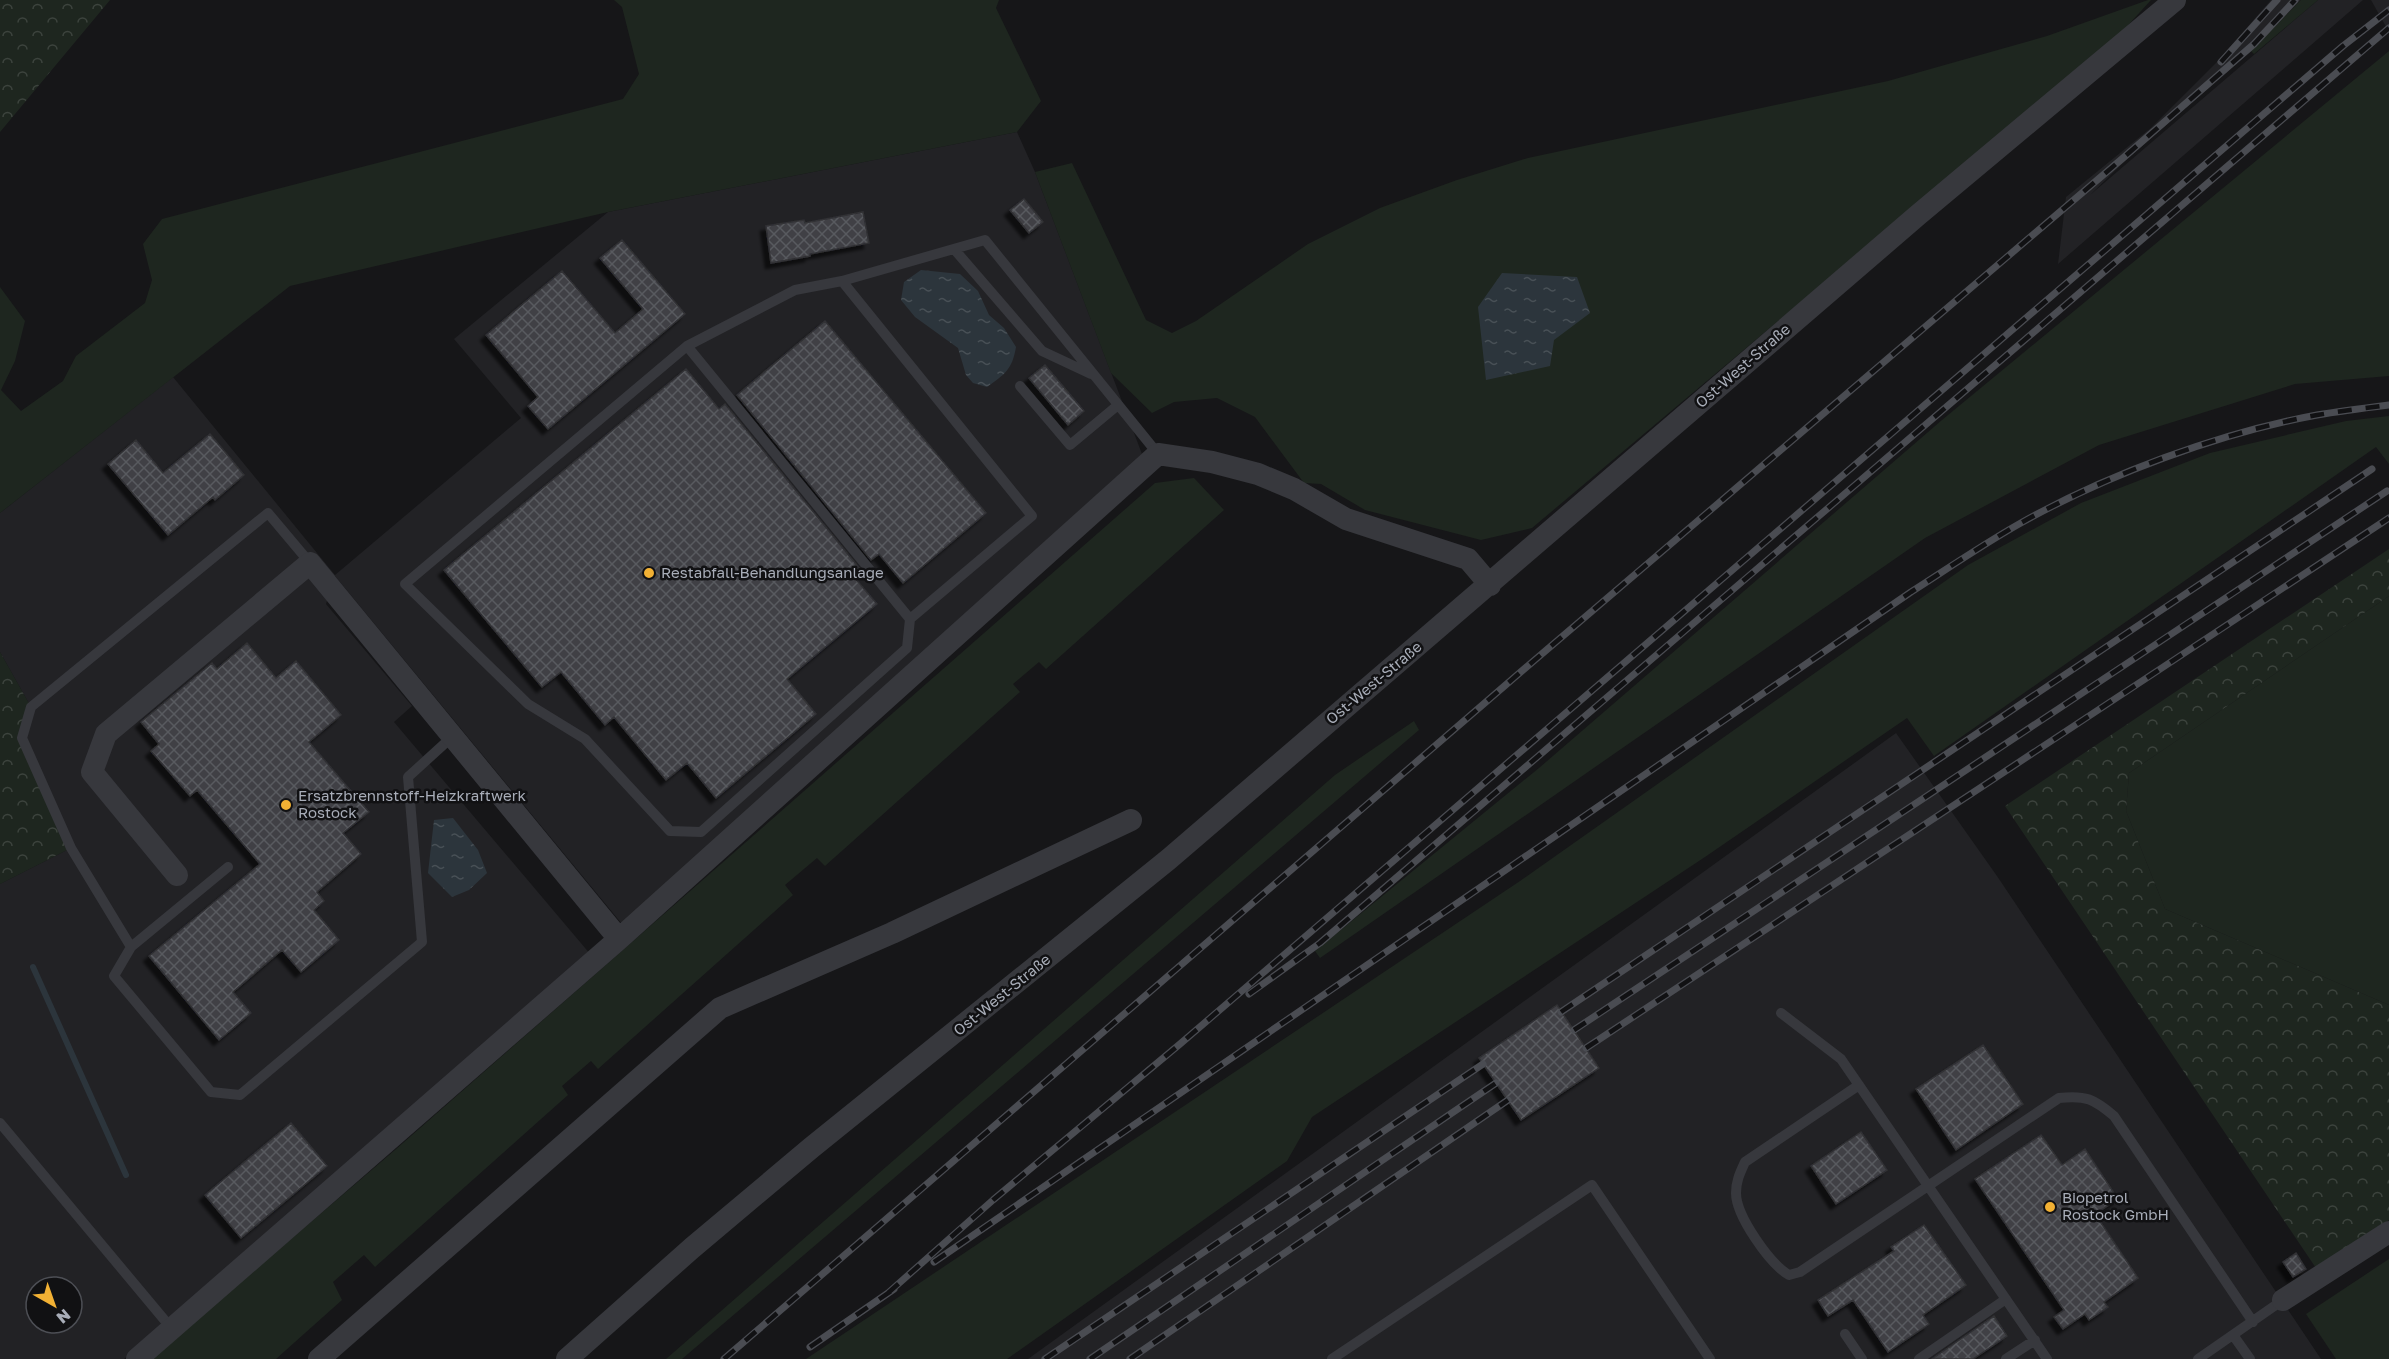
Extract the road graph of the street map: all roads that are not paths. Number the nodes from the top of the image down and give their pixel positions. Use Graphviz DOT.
graph roads {
  1 [pos="2175,0"];
  2 [pos="954,249"];
  3 [pos="842,280"];
  4 [pos="687,346"];
  5 [pos="1094,375"];
  6 [pos="1020,386"];
  7 [pos="1118,405"];
  8 [pos="1158,454"];
  9 [pos="310,563"];
  10 [pos="1490,585"];
  11 [pos="910,619"];
  12 [pos="453,736"];
  13 [pos="1131,820"];
  14 [pos="228,867"];
  15 [pos="177,875"];
  16 [pos="619,939"];
  17 [pos="131,946"];
  18 [pos="1781,1013"];
  19 [pos="1859,1085"];
  20 [pos="0,1123"];
  21 [pos="1928,1186"];
  22 [pos="2389,1232"];
  23 [pos="2006,1299"];
  24 [pos="2283,1300"];
  25 [pos="2253,1322"];
  26 [pos="172,1329"];
  27 [pos="1845,1334"];
  28 [pos="2234,1335"];
  29 [pos="2035,1340"];
  30 [pos="137,1359"];
  31 [pos="319,1359"];
  32 [pos="567,1359"];
  33 [pos="1332,1359"];
  34 [pos="1710,1359"];
  35 [pos="1862,1359"];
  36 [pos="1919,1359"];
  37 [pos="2006,1359"];
  38 [pos="2047,1359"];
  39 [pos="2198,1359"];
  40 [pos="2250,1359"];
  1 -- 10 [label="street, Ost-West-Straße"];
  2 -- 3 [label="lane"];
  2 -- 5 [label="lane"];
  2 -- 5 [label="lane"];
  3 -- 4 [label="lane"];
  3 -- 11 [label="lane"];
  4 -- 11 [label="lane"];
  4 -- 11 [label="lane"];
  5 -- 7 [label="lane"];
  6 -- 7 [label="lane"];
  7 -- 8 [label="lane"];
  8 -- 10 [label="street"];
  8 -- 16 [label="street"];
  9 -- 12 [label="street"];
  9 -- 15 [label="street"];
  9 -- 17 [label="lane"];
  10 -- 32 [label="street, Ost-West-Straße"];
  12 -- 16 [label="street"];
  12 -- 17 [label="lane"];
  13 -- 31 [label="street"];
  14 -- 17 [label="lane"];
  16 -- 26 [label="street"];
  18 -- 19 [label="lane"];
  19 -- 21 [label="lane"];
  19 -- 21 [label="lane"];
  20 -- 26 [label="lane"];
  21 -- 23 [label="lane"];
  21 -- 25 [label="lane"];
  22 -- 24 [label="street"];
  23 -- 29 [label="lane"];
  23 -- 36 [label="lane"];
  24 -- 25 [label="lane"];
  25 -- 28 [label="lane"];
  26 -- 30 [label="street"];
  27 -- 35 [label="lane"];
  28 -- 39 [label="lane"];
  28 -- 40 [label="lane"];
  29 -- 37 [label="lane"];
  29 -- 38 [label="lane"];
  33 -- 34 [label="lane"];
}
